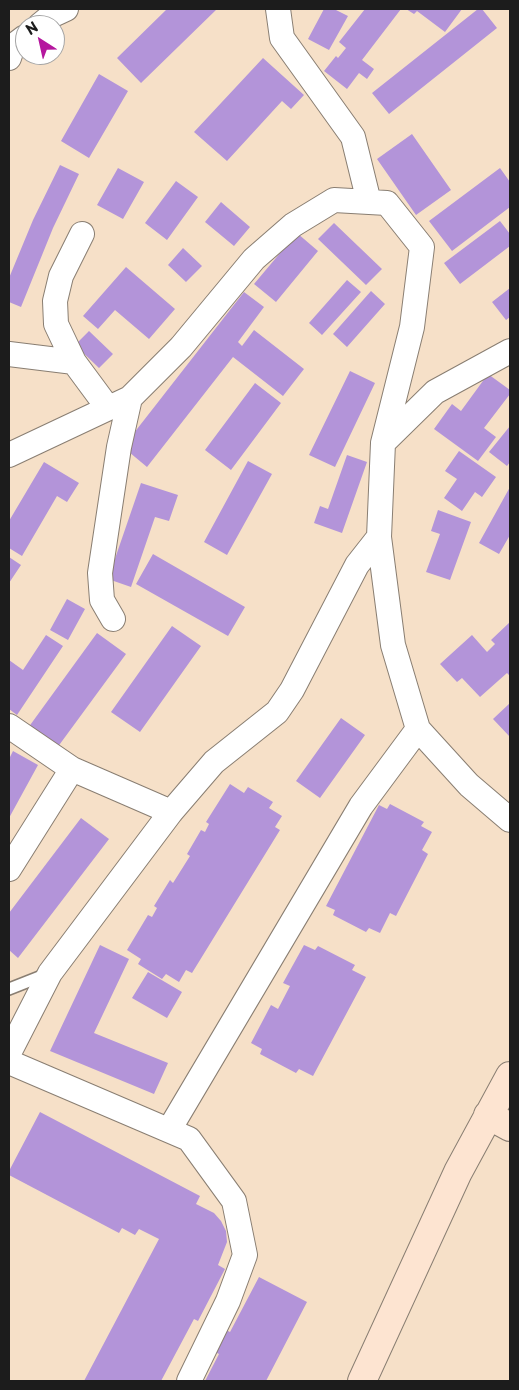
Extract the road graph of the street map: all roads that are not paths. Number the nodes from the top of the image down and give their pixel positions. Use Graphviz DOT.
graph roads {
  1 [pos="66,9"];
  2 [pos="278,9"];
  3 [pos="53,15"];
  4 [pos="369,202"];
  5 [pos="82,234"];
  6 [pos="510,351"];
  7 [pos="9,354"];
  8 [pos="74,362"];
  9 [pos="130,398"];
  10 [pos="108,408"];
  11 [pos="383,443"];
  12 [pos="9,455"];
  13 [pos="379,537"];
  14 [pos="113,619"];
  15 [pos="9,726"];
  16 [pos="418,729"];
  17 [pos="72,768"];
  18 [pos="171,812"];
  19 [pos="510,820"];
  20 [pos="9,869"];
  21 [pos="50,973"];
  22 [pos="9,989"];
  23 [pos="9,1053"];
  24 [pos="9,1062"];
  25 [pos="510,1076"];
  26 [pos="499,1121"];
  27 [pos="168,1130"];
  28 [pos="189,1381"];
  29 [pos="362,1381"];
  1 -- 3 [label="street"];
  2 -- 4 [label="street"];
  4 -- 9 [label="street"];
  4 -- 11 [label="street"];
  5 -- 8 [label="street"];
  6 -- 11 [label="street"];
  7 -- 8 [label="street"];
  8 -- 10 [label="street"];
  9 -- 10 [label="street"];
  9 -- 14 [label="street"];
  10 -- 12 [label="street"];
  11 -- 13 [label="street"];
  13 -- 16 [label="street"];
  13 -- 18 [label="street"];
  15 -- 17 [label="street"];
  16 -- 19 [label="street"];
  16 -- 27 [label="street"];
  17 -- 18 [label="street"];
  17 -- 20 [label="street"];
  18 -- 21 [label="street"];
  21 -- 22 [label="lane"];
  21 -- 23 [label="street"];
  24 -- 27 [label="street"];
  25 -- 26 [label="main road"];
  26 -- 29 [label="main road"];
  27 -- 28 [label="street"];
}
